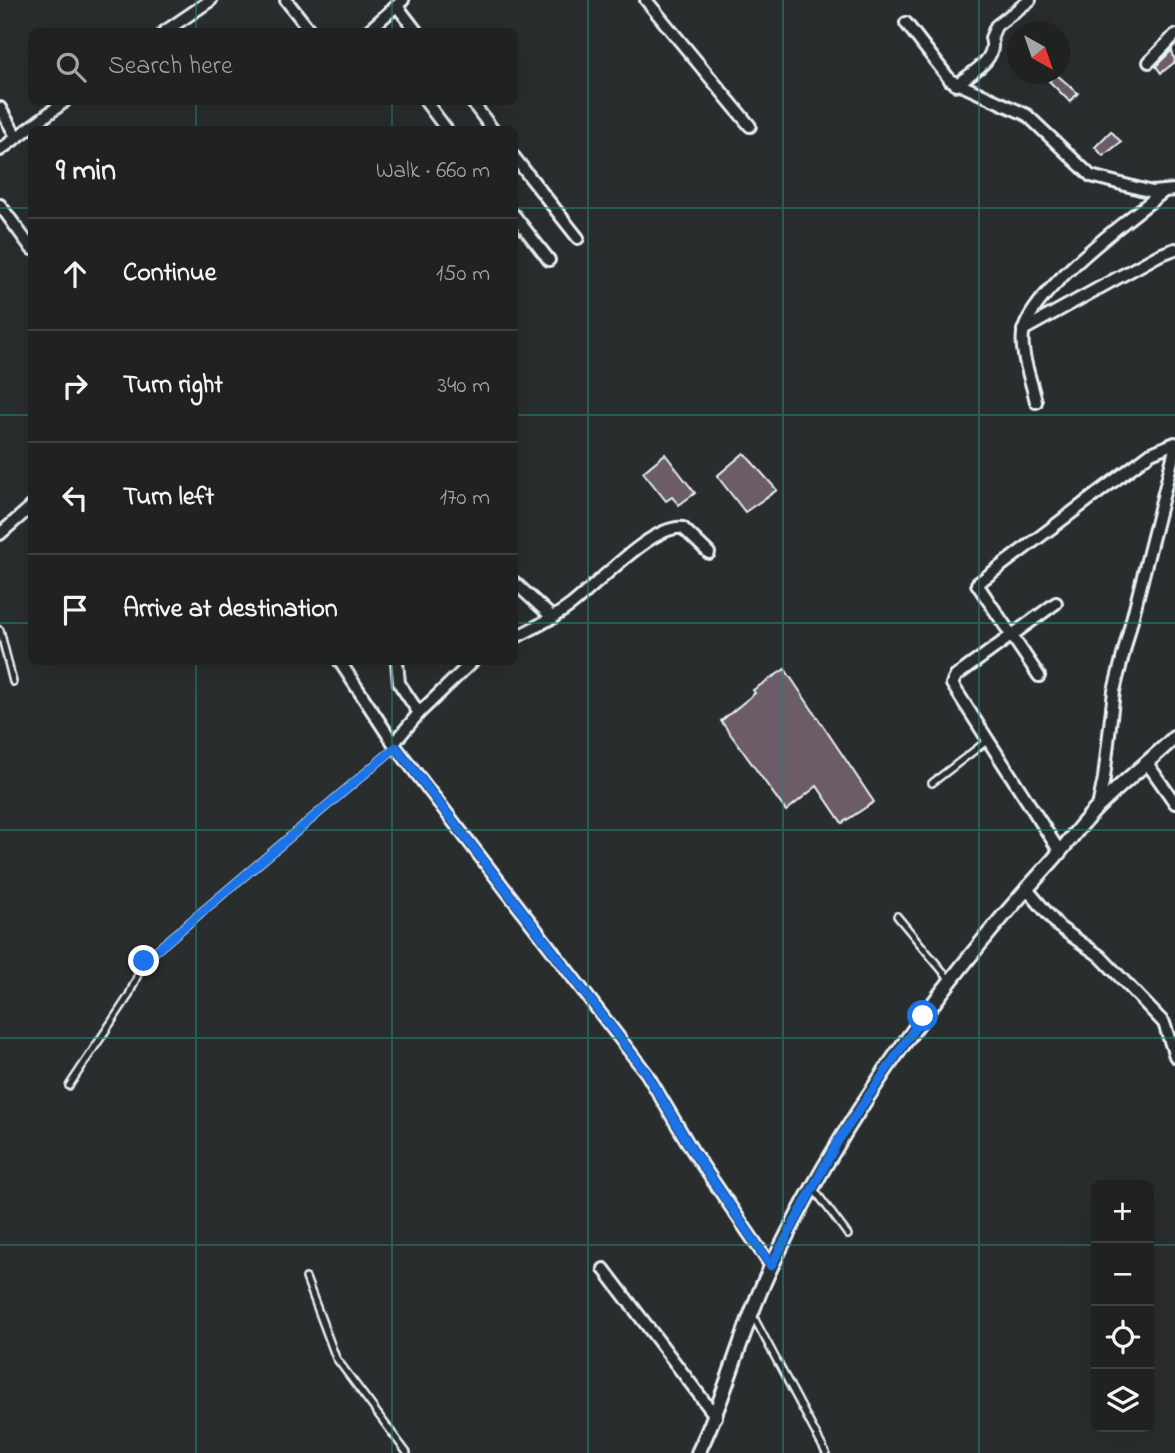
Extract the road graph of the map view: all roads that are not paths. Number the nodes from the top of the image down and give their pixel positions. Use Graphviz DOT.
graph roads {
  1 [pos="211,0"];
  2 [pos="286,0"];
  3 [pos="646,0"];
  4 [pos="1030,0"];
  5 [pos="400,3"];
  6 [pos="906,23"];
  7 [pos="170,28"];
  8 [pos="309,28"];
  9 [pos="372,28"];
  10 [pos="415,28"];
  11 [pos="1175,35"];
  12 [pos="1149,62"];
  13 [pos="956,85"];
  14 [pos="60,105"];
  15 [pos="428,105"];
  16 [pos="474,105"];
  17 [pos="0,108"];
  18 [pos="30,126"];
  19 [pos="444,126"];
  20 [pos="491,126"];
  21 [pos="750,126"];
  22 [pos="28,128"];
  23 [pos="16,136"];
  24 [pos="0,150"];
  25 [pos="518,162"];
  26 [pos="1175,190"];
  27 [pos="1162,194"];
  28 [pos="0,205"];
  29 [pos="518,220"];
  30 [pos="578,237"];
  31 [pos="28,244"];
  32 [pos="1175,249"];
  33 [pos="550,260"];
  34 [pos="1023,330"];
  35 [pos="1036,402"];
  36 [pos="1175,443"];
  37 [pos="1175,449"];
  38 [pos="28,510"];
  39 [pos="0,534"];
  40 [pos="709,553"];
  41 [pos="518,586"];
  42 [pos="1056,603"];
  43 [pos="553,618"];
  44 [pos="0,630"];
  45 [pos="518,636"];
  46 [pos="1012,636"];
  47 [pos="342,665"];
  48 [pos="397,665"];
  49 [pos="467,665"];
  50 [pos="1039,676"];
  51 [pos="13,681"];
  52 [pos="419,713"];
  53 [pos="988,739"];
  54 [pos="1173,743"];
  55 [pos="395,745"];
  56 [pos="1147,764"];
  57 [pos="932,783"];
  58 [pos="1175,803"];
  59 [pos="1098,807"];
  60 [pos="1060,852"];
  61 [pos="1026,888"];
  62 [pos="897,916"];
  63 [pos="950,980"];
  64 [pos="1175,1056"];
  65 [pos="69,1086"];
  66 [pos="813,1188"];
  67 [pos="848,1235"];
  68 [pos="771,1266"];
  69 [pos="604,1269"];
  70 [pos="306,1278"];
  71 [pos="751,1311"];
  72 [pos="716,1417"];
  73 [pos="407,1453"];
  74 [pos="698,1453"];
  75 [pos="826,1453"];
  1 -- 7 [label="street"];
  2 -- 8 [label="street"];
  3 -- 21 [label="street"];
  4 -- 13 [label="street"];
  5 -- 9 [label="street"];
  5 -- 10 [label="street"];
  6 -- 13 [label="street"];
  11 -- 12 [label="street"];
  13 -- 27 [label="street"];
  14 -- 18 [label="street"];
  15 -- 19 [label="street"];
  16 -- 20 [label="street"];
  17 -- 23 [label="street"];
  22 -- 23 [label="street"];
  23 -- 24 [label="street"];
  25 -- 30 [label="street"];
  26 -- 27 [label="street"];
  27 -- 34 [label="street"];
  28 -- 31 [label="street"];
  29 -- 33 [label="street"];
  32 -- 34 [label="street"];
  34 -- 35 [label="street"];
  36 -- 46 [label="street"];
  37 -- 59 [label="street"];
  38 -- 39 [label="street"];
  40 -- 43 [label="street"];
  41 -- 43 [label="street"];
  42 -- 46 [label="street"];
  43 -- 45 [label="street"];
  44 -- 51 [label="lane"];
  46 -- 50 [label="street"];
  46 -- 53 [label="street"];
  47 -- 55 [label="street"];
  48 -- 52 [label="street"];
  49 -- 52 [label="street"];
  52 -- 55 [label="street"];
  53 -- 57 [label="lane"];
  53 -- 60 [label="street"];
  54 -- 56 [label="street"];
  55 -- 65 [label="lane"];
  55 -- 68 [label="street"];
  56 -- 58 [label="street"];
  56 -- 59 [label="street"];
  59 -- 60 [label="street"];
  60 -- 61 [label="street"];
  61 -- 63 [label="street"];
  61 -- 64 [label="street"];
  62 -- 63 [label="lane"];
  63 -- 66 [label="street"];
  66 -- 67 [label="lane"];
  66 -- 68 [label="street"];
  68 -- 71 [label="street"];
  69 -- 72 [label="street"];
  70 -- 73 [label="lane"];
  71 -- 72 [label="street"];
  71 -- 75 [label="lane"];
  72 -- 74 [label="street"];
}
